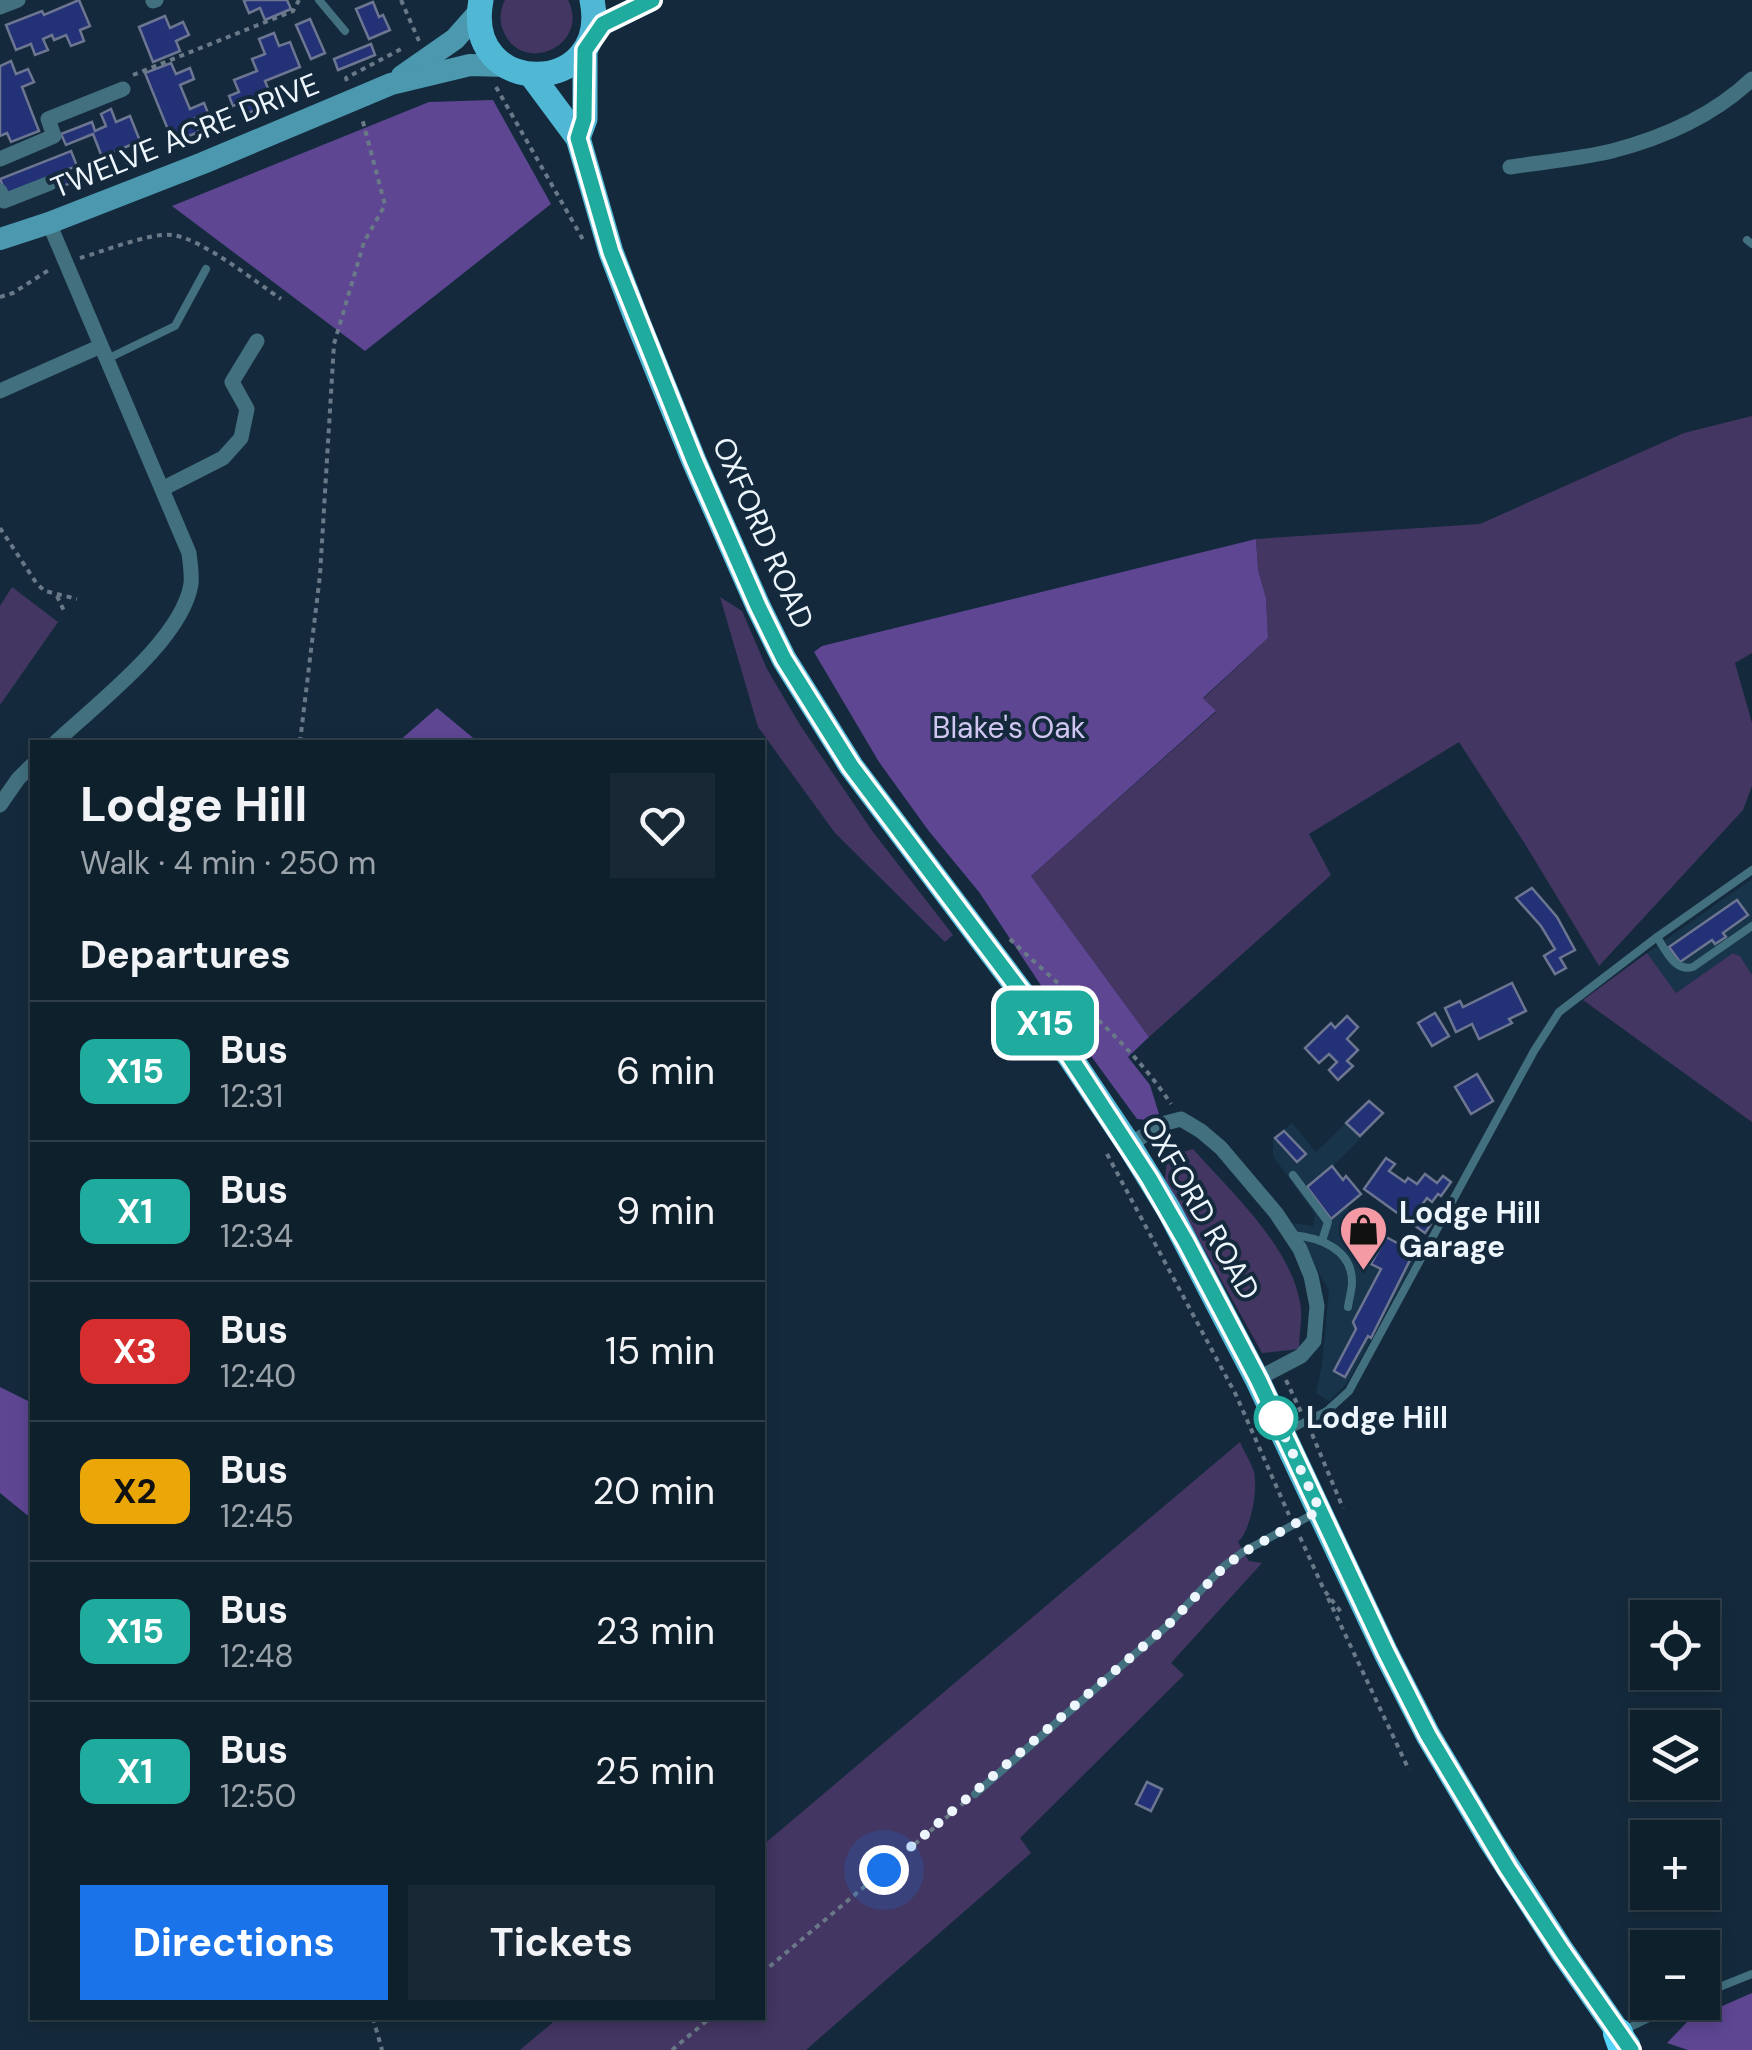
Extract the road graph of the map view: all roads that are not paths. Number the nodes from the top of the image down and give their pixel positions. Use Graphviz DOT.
graph roads {
  1 [pos="18,0"];
  2 [pos="319,0"];
  3 [pos="592,0"];
  4 [pos="652,0"];
  5 [pos="480,6"];
  6 [pos="0,7"];
  7 [pos="346,31"];
  8 [pos="589,44"];
  9 [pos="505,66"];
  10 [pos="532,76"];
  11 [pos="1752,79"];
  12 [pos="390,84"];
  13 [pos="122,89"];
  14 [pos="578,138"];
  15 [pos="0,159"];
  16 [pos="1510,168"];
  17 [pos="50,183"];
  18 [pos="0,191"];
  19 [pos="49,223"];
  20 [pos="0,239"];
  21 [pos="206,269"];
  22 [pos="257,341"];
  23 [pos="104,353"];
  24 [pos="0,391"];
  25 [pos="162,489"];
  26 [pos="58,740"];
  27 [pos="30,767"];
  28 [pos="0,805"];
  29 [pos="1752,870"];
  30 [pos="1752,926"];
  31 [pos="1657,938"];
  32 [pos="1129,1145"];
  33 [pos="1293,1175"];
  34 [pos="1291,1235"];
  35 [pos="1322,1241"];
  36 [pos="1348,1307"];
  37 [pos="1269,1373"];
  38 [pos="1294,1427"];
  39 [pos="1320,1510"];
  40 [pos="975,1794"];
  41 [pos="1752,1974"];
  42 [pos="1720,1987"];
  43 [pos="1658,2020"];
  44 [pos="1624,2044"];
  1 -- 6 [label="street"];
  2 -- 7 [label="lane"];
  3 -- 8 [label="main road, OXFORD ROAD"];
  4 -- 8 [label="street"];
  5 -- 9 [label="main road"];
  5 -- 12 [label="street, TWELVE ACRE DRIVE"];
  8 -- 10 [label="main road"];
  8 -- 14 [label="main road, OXFORD ROAD"];
  9 -- 10 [label="main road"];
  9 -- 12 [label="street, TWELVE ACRE DRIVE"];
  10 -- 14 [label="main road, OXFORD ROAD"];
  11 -- 16 [label="street"];
  12 -- 19 [label="street, TWELVE ACRE DRIVE"];
  13 -- 15 [label="street"];
  14 -- 32 [label="main road, OXFORD ROAD"];
  17 -- 18 [label="street"];
  19 -- 20 [label="street, TWELVE ACRE DRIVE"];
  19 -- 23 [label="street"];
  21 -- 23 [label="lane"];
  22 -- 25 [label="street"];
  23 -- 24 [label="street"];
  23 -- 25 [label="street"];
  25 -- 26 [label="street"];
  27 -- 28 [label="street"];
  29 -- 31 [label="lane"];
  30 -- 31 [label="lane"];
  31 -- 38 [label="lane"];
  32 -- 34 [label="street"];
  32 -- 37 [label="main road, OXFORD ROAD"];
  33 -- 35 [label="lane"];
  34 -- 35 [label="lane"];
  34 -- 37 [label="street"];
  35 -- 36 [label="lane"];
  37 -- 38 [label="main road, OXFORD ROAD"];
  38 -- 39 [label="main road, OXFORD ROAD"];
  39 -- 40 [label="lane"];
  39 -- 44 [label="main road, OXFORD ROAD"];
  41 -- 42 [label="lane"];
  43 -- 44 [label="lane"];
}
